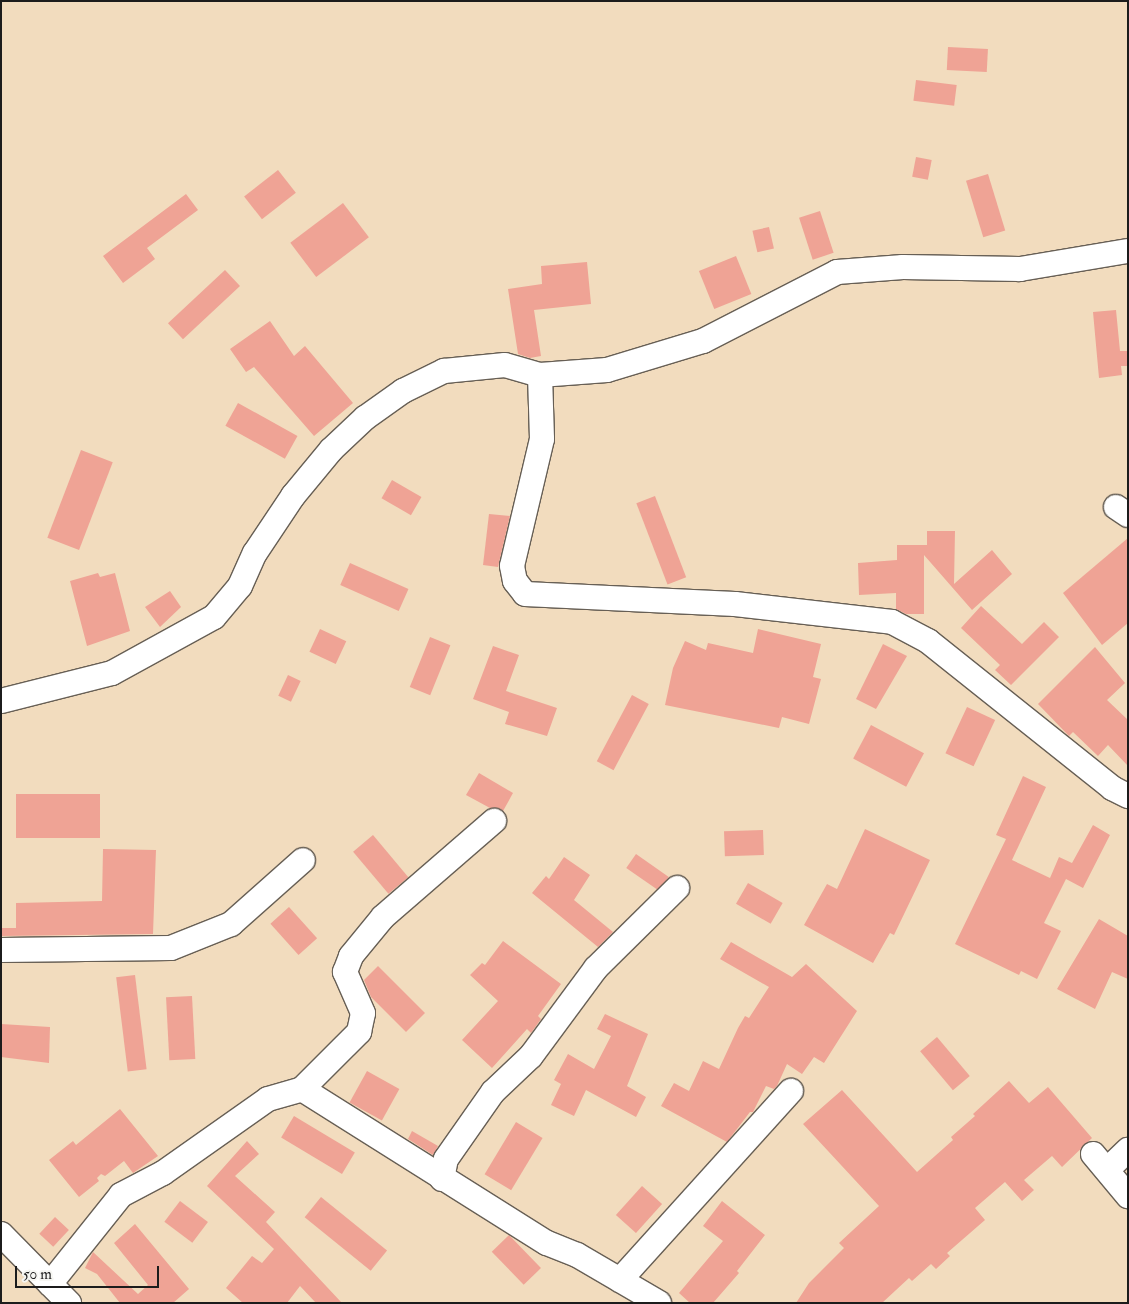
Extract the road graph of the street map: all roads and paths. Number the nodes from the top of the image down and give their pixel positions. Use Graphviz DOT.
graph roads {
  1 [pos="1128,251"];
  2 [pos="540,375"];
  3 [pos="1,701"];
  4 [pos="1128,796"];
  5 [pos="494,821"];
  6 [pos="303,860"];
  7 [pos="677,888"];
  8 [pos="1,950"];
  9 [pos="302,1089"];
  10 [pos="791,1091"];
  11 [pos="1128,1150"];
  12 [pos="442,1179"];
  13 [pos="1128,1196"];
  14 [pos="1,1234"];
  15 [pos="620,1280"];
  16 [pos="60,1297"];
  17 [pos="659,1303"];
  1 -- 2 [label="street"];
  2 -- 3 [label="street"];
  2 -- 4 [label="street"];
  5 -- 9 [label="street"];
  6 -- 8 [label="street"];
  7 -- 12 [label="street"];
  9 -- 12 [label="street"];
  9 -- 16 [label="street"];
  10 -- 15 [label="street"];
  11 -- 13 [label="street"];
  12 -- 15 [label="street"];
  14 -- 16 [label="street"];
  15 -- 17 [label="street"];
}
